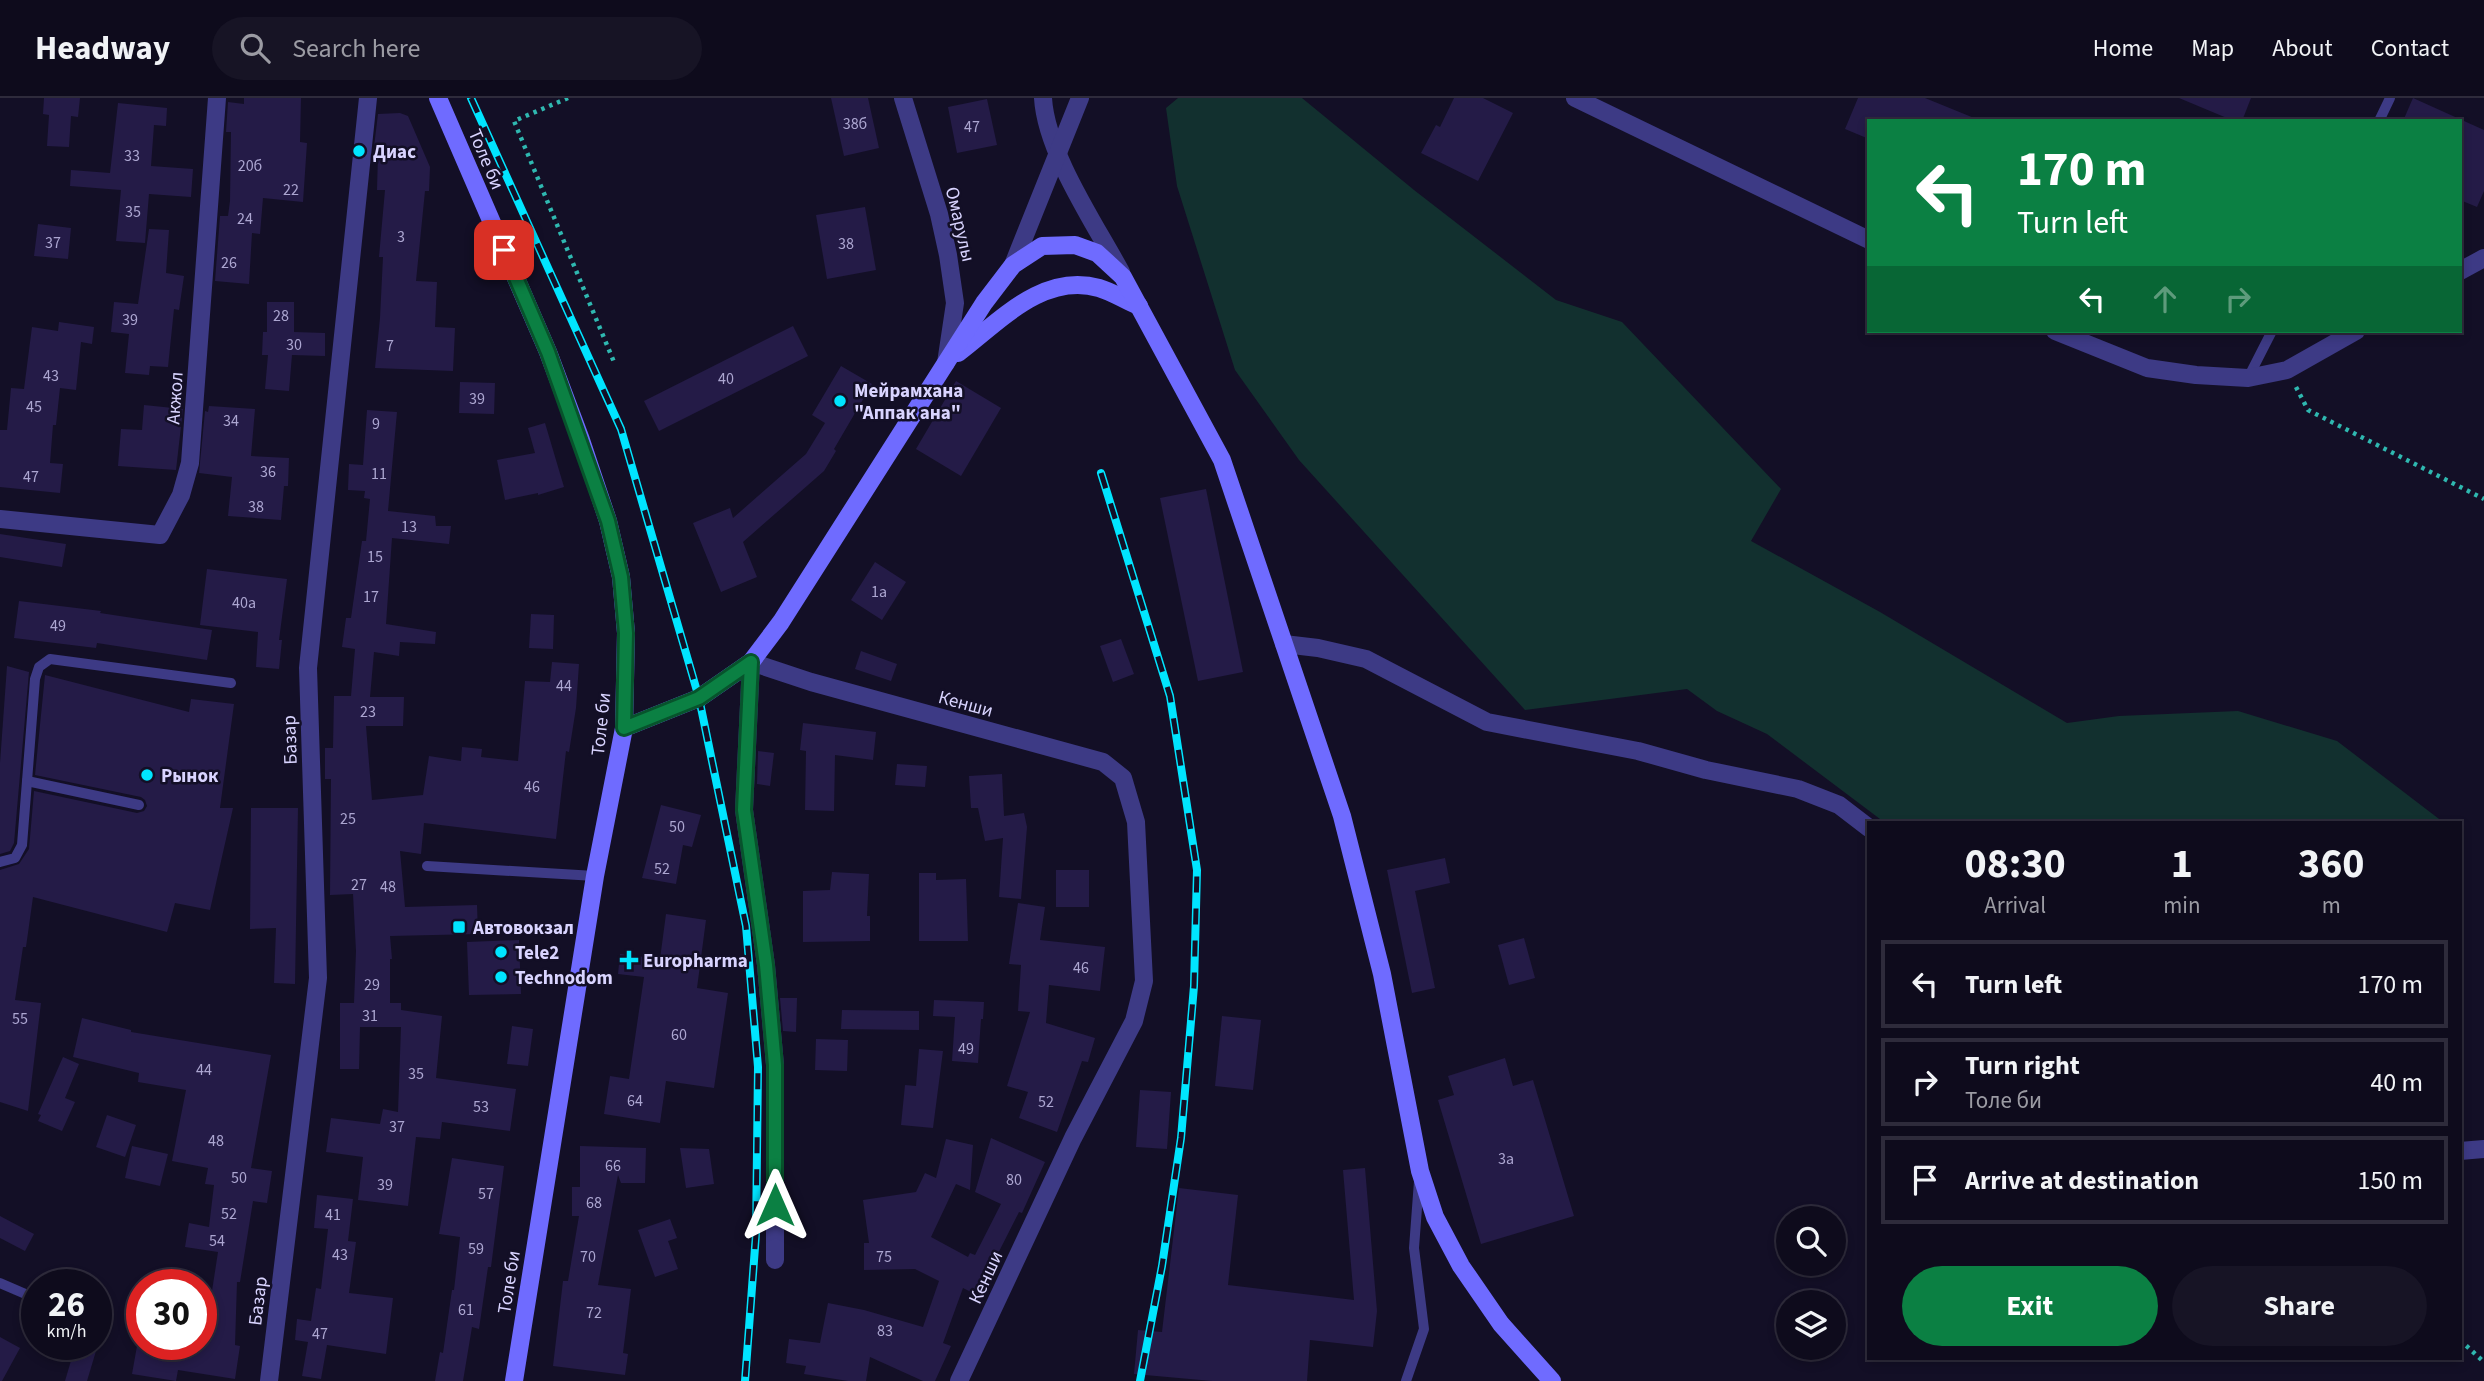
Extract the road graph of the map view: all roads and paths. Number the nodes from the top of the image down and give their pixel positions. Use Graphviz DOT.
graph roads {
  1 [pos="217,98"];
  2 [pos="368,98"];
  3 [pos="438,98"];
  4 [pos="568,98"];
  5 [pos="903,98"];
  6 [pos="1044,98"];
  7 [pos="1080,98"];
  8 [pos="1575,98"];
  9 [pos="2390,98"];
  10 [pos="2380,119"];
  11 [pos="1057,155"];
  12 [pos="1867,239"];
  13 [pos="2484,258"];
  14 [pos="1013,265"];
  15 [pos="2462,270"];
  16 [pos="1123,277"];
  17 [pos="1139,306"];
  18 [pos="2060,333"];
  19 [pos="2271,333"];
  20 [pos="2352,333"];
  21 [pos="614,362"];
  22 [pos="946,363"];
  23 [pos="2287,370"];
  24 [pos="2248,378"];
  25 [pos="2484,499"];
  26 [pos="0,519"];
  27 [pos="1284,644"];
  28 [pos="751,662"];
  29 [pos="231,683"];
  30 [pos="624,728"];
  31 [pos="27,781"];
  32 [pos="139,805"];
  33 [pos="1867,826"];
  34 [pos="0,862"];
  35 [pos="426,866"];
  36 [pos="595,876"];
  37 [pos="2484,1149"];
  38 [pos="2462,1151"];
  39 [pos="1420,1171"];
  40 [pos="775,1261"];
  41 [pos="0,1283"];
  42 [pos="21,1292"];
  43 [pos="2462,1342"];
  44 [pos="2484,1362"];
  45 [pos="269,1381"];
  46 [pos="514,1381"];
  47 [pos="959,1381"];
  48 [pos="1406,1381"];
  49 [pos="1552,1381"];
  1 -- 26 [label="street, Акжол"];
  2 -- 45 [label="street, Базар"];
  3 -- 30 [label="main road, Толе би"];
  4 -- 21 [label="path"];
  5 -- 22 [label="street, Омарулы"];
  6 -- 11 [label="street"];
  7 -- 11 [label="street"];
  8 -- 12 [label="street"];
  9 -- 10 [label="lane"];
  11 -- 14 [label="street"];
  11 -- 16 [label="street"];
  13 -- 15 [label="street"];
  14 -- 16 [label="main road"];
  14 -- 22 [label="main road"];
  16 -- 17 [label="main road"];
  17 -- 22 [label="main road"];
  17 -- 27 [label="main road"];
  18 -- 24 [label="street"];
  19 -- 24 [label="lane"];
  20 -- 23 [label="street"];
  22 -- 28 [label="main road"];
  23 -- 24 [label="street"];
  23 -- 25 [label="path"];
  27 -- 33 [label="street"];
  27 -- 39 [label="main road"];
  28 -- 30 [label="main road"];
  28 -- 40 [label="street"];
  28 -- 47 [label="street, Кенши"];
  29 -- 31 [label="lane"];
  30 -- 36 [label="main road, Толе би"];
  31 -- 32 [label="lane"];
  31 -- 34 [label="lane"];
  35 -- 36 [label="lane"];
  36 -- 46 [label="main road, Толе би"];
  37 -- 38 [label="street"];
  39 -- 48 [label="lane"];
  39 -- 49 [label="main road"];
  41 -- 42 [label="lane"];
  43 -- 44 [label="path"];
}
